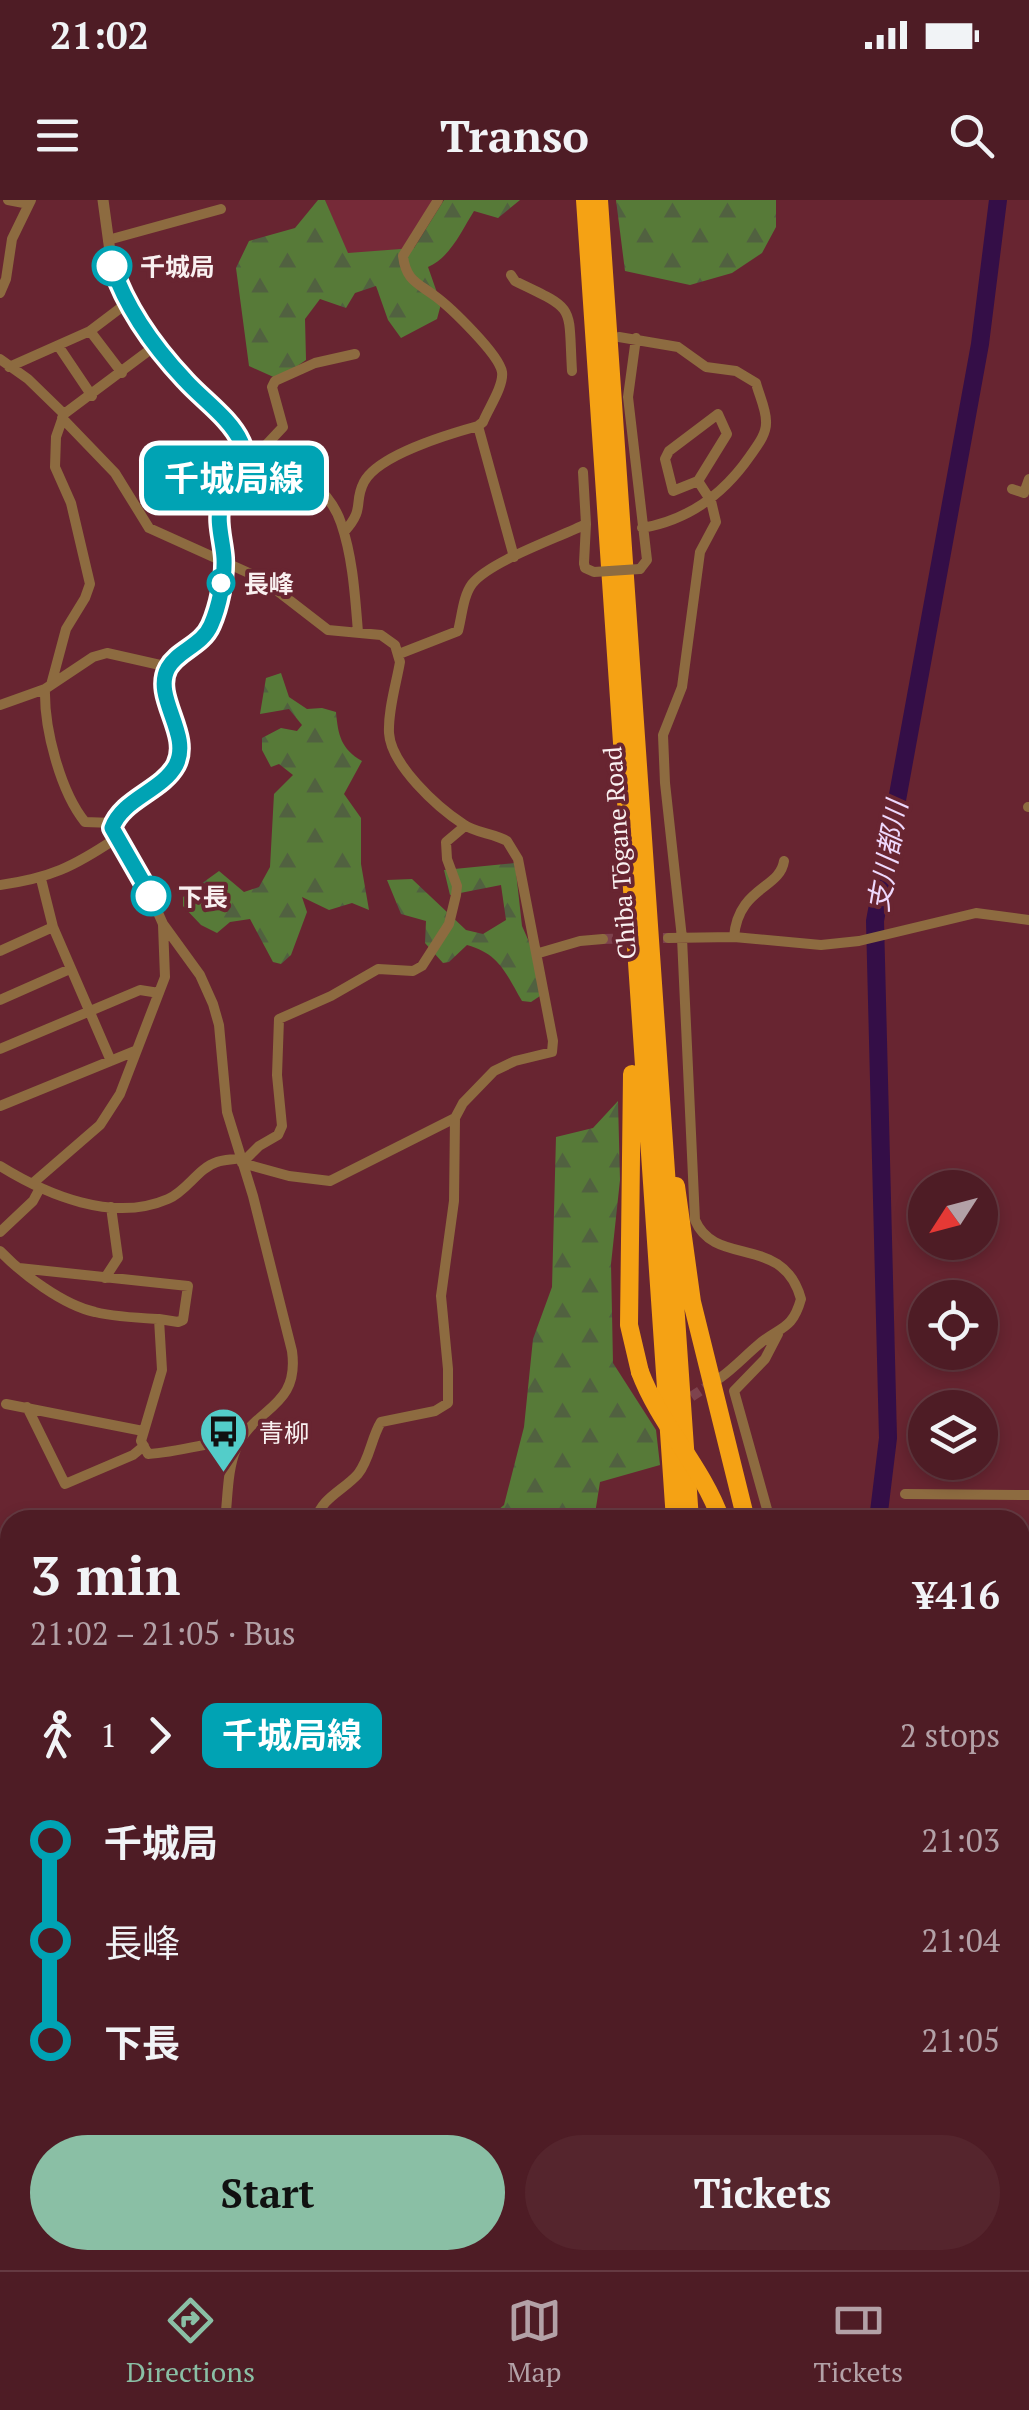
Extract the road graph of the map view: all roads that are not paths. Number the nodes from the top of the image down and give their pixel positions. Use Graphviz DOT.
graph roads {
  1 [pos="8,200"];
  2 [pos="103,200"];
  3 [pos="438,200"];
  4 [pos="584,200"];
  5 [pos="598,200"];
  6 [pos="30,202"];
  7 [pos="221,209"];
  8 [pos="108,240"];
  9 [pos="511,275"];
  10 [pos="0,293"];
  11 [pos="130,308"];
  12 [pos="90,331"];
  13 [pos="619,337"];
  14 [pos="636,338"];
  15 [pos="155,346"];
  16 [pos="59,347"];
  17 [pos="355,354"];
  18 [pos="5,363"];
  19 [pos="572,372"];
  20 [pos="122,373"];
  21 [pos="92,396"];
  22 [pos="63,416"];
  23 [pos="478,426"];
  24 [pos="248,460"];
  25 [pos="583,472"];
  26 [pos="1029,478"];
  27 [pos="698,481"];
  28 [pos="1012,489"];
  29 [pos="711,501"];
  30 [pos="586,524"];
  31 [pos="642,528"];
  32 [pos="344,532"];
  33 [pos="514,557"];
  34 [pos="224,563"];
  35 [pos="358,632"];
  36 [pos="399,654"];
  37 [pos="169,667"];
  38 [pos="48,687"];
  39 [pos="0,704"];
  40 [pos="113,823"];
  41 [pos="465,826"];
  42 [pos="115,838"];
  43 [pos="784,862"];
  44 [pos="629,872"];
  45 [pos="41,879"];
  46 [pos="0,885"];
  47 [pos="1029,920"];
  48 [pos="163,924"];
  49 [pos="52,927"];
  50 [pos="668,938"];
  51 [pos="682,938"];
  52 [pos="734,938"];
  53 [pos="603,939"];
  54 [pos="0,950"];
  55 [pos="538,953"];
  56 [pos="70,968"];
  57 [pos="159,994"];
  58 [pos="0,1000"];
  59 [pos="89,1012"];
  60 [pos="0,1050"];
  61 [pos="135,1051"];
  62 [pos="111,1061"];
  63 [pos="661,1092"];
  64 [pos="0,1106"];
  65 [pos="456,1118"];
  66 [pos="241,1160"];
  67 [pos="0,1166"];
  68 [pos="36,1186"];
  69 [pos="111,1207"];
  70 [pos="0,1232"];
  71 [pos="0,1251"];
  72 [pos="16,1268"];
  73 [pos="105,1278"];
  74 [pos="159,1319"];
  75 [pos="778,1332"];
  76 [pos="720,1378"];
  77 [pos="6,1404"];
  78 [pos="27,1406"];
  79 [pos="144,1431"];
  80 [pos="242,1439"];
  81 [pos="144,1446"];
  82 [pos="904,1494"];
  83 [pos="1029,1495"];
  84 [pos="226,1510"];
  85 [pos="318,1510"];
  86 [pos="674,1510"];
  87 [pos="691,1510"];
  88 [pos="717,1510"];
  89 [pos="744,1510"];
  90 [pos="767,1510"];
  1 -- 6 [label="street"];
  2 -- 8 [label="street"];
  3 -- 23 [label="street"];
  4 -- 44 [label="highway, Chiba Tōgane Road"];
  5 -- 63 [label="highway, Chiba Tōgane Road"];
  6 -- 10 [label="street"];
  7 -- 8 [label="street"];
  8 -- 11 [label="street"];
  9 -- 19 [label="street"];
  11 -- 12 [label="street"];
  11 -- 15 [label="street"];
  12 -- 16 [label="street"];
  12 -- 20 [label="street"];
  13 -- 14 [label="street"];
  14 -- 29 [label="street"];
  14 -- 31 [label="street"];
  15 -- 20 [label="street"];
  15 -- 24 [label="street"];
  16 -- 18 [label="street"];
  16 -- 21 [label="street"];
  17 -- 24 [label="street"];
  18 -- 22 [label="street"];
  20 -- 21 [label="street"];
  21 -- 22 [label="street"];
  22 -- 34 [label="street"];
  22 -- 38 [label="street"];
  23 -- 32 [label="street"];
  23 -- 33 [label="street"];
  24 -- 32 [label="street"];
  24 -- 34 [label="street"];
  25 -- 30 [label="street"];
  26 -- 28 [label="street"];
  27 -- 27 [label="street"];
  27 -- 29 [label="street"];
  29 -- 31 [label="street"];
  29 -- 51 [label="street"];
  30 -- 31 [label="street, bridge"];
  30 -- 33 [label="street"];
  32 -- 35 [label="street"];
  33 -- 36 [label="street"];
  34 -- 35 [label="street"];
  34 -- 37 [label="street"];
  35 -- 36 [label="street"];
  36 -- 41 [label="street"];
  37 -- 38 [label="street"];
  37 -- 40 [label="street"];
  38 -- 39 [label="street"];
  38 -- 40 [label="street"];
  40 -- 42 [label="street"];
  41 -- 55 [label="street"];
  41 -- 66 [label="street"];
  42 -- 45 [label="street"];
  42 -- 48 [label="street"];
  43 -- 52 [label="street"];
  44 -- 86 [label="highway"];
  44 -- 88 [label="highway, bridge"];
  45 -- 46 [label="street"];
  45 -- 49 [label="street"];
  47 -- 52 [label="street"];
  48 -- 57 [label="street"];
  48 -- 66 [label="street"];
  49 -- 54 [label="street"];
  49 -- 56 [label="street"];
  50 -- 51 [label="street"];
  51 -- 52 [label="street"];
  51 -- 75 [label="street"];
  53 -- 55 [label="street"];
  55 -- 65 [label="street"];
  56 -- 58 [label="street"];
  56 -- 59 [label="street"];
  57 -- 59 [label="street"];
  57 -- 61 [label="street"];
  59 -- 60 [label="street"];
  59 -- 62 [label="street"];
  61 -- 62 [label="street"];
  61 -- 68 [label="street"];
  62 -- 64 [label="street"];
  63 -- 87 [label="highway, Chiba Tōgane Road"];
  63 -- 89 [label="highway"];
  65 -- 66 [label="street"];
  65 -- 85 [label="street"];
  66 -- 69 [label="street"];
  66 -- 80 [label="street"];
  67 -- 68 [label="street"];
  68 -- 69 [label="street"];
  68 -- 70 [label="street"];
  69 -- 73 [label="street"];
  71 -- 72 [label="street"];
  72 -- 73 [label="street"];
  72 -- 74 [label="street"];
  73 -- 74 [label="street"];
  74 -- 79 [label="street"];
  75 -- 76 [label="street"];
  75 -- 90 [label="street"];
  77 -- 78 [label="street"];
  78 -- 79 [label="street"];
  78 -- 81 [label="street"];
  79 -- 81 [label="street"];
  80 -- 81 [label="street"];
  80 -- 84 [label="street"];
  82 -- 83 [label="street"];
}
